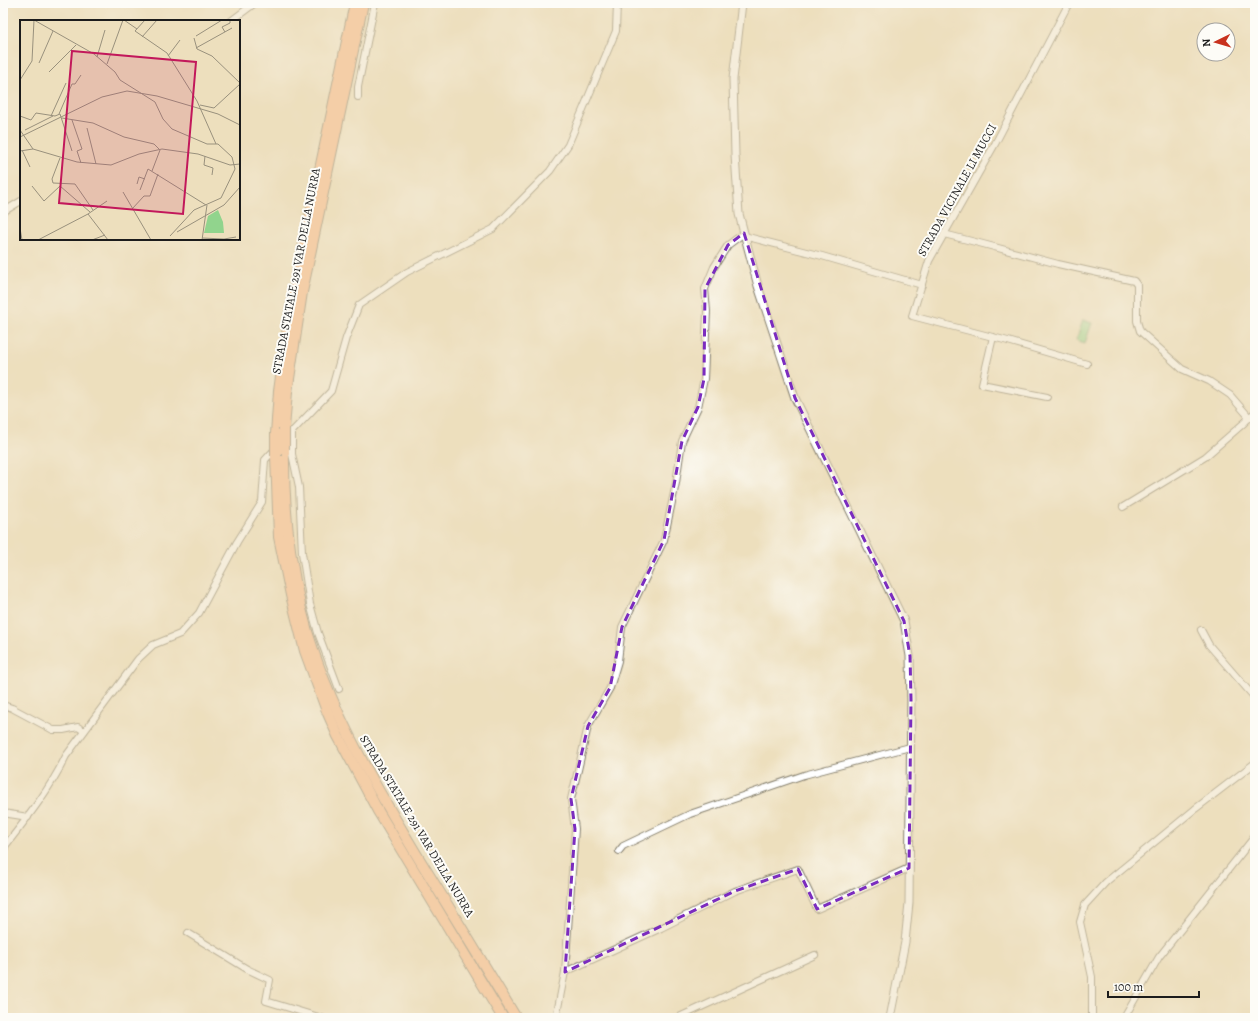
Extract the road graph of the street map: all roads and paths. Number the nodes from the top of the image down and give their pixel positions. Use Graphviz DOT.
graph roads {
  1 [pos="255,3"];
  2 [pos="355,3"];
  3 [pos="363,3"];
  4 [pos="375,3"];
  5 [pos="617,3"];
  6 [pos="742,3"];
  7 [pos="1069,3"];
  8 [pos="232,20"];
  9 [pos="358,97"];
  10 [pos="20,202"];
  11 [pos="3,212"];
  12 [pos="944,234"];
  13 [pos="744,235"];
  14 [pos="922,285"];
  15 [pos="994,337"];
  16 [pos="1087,364"];
  17 [pos="1047,397"];
  18 [pos="1255,412"];
  19 [pos="1250,418"];
  20 [pos="284,431"];
  21 [pos="1123,507"];
  22 [pos="1201,630"];
  23 [pos="339,689"];
  24 [pos="1255,698"];
  25 [pos="3,705"];
  26 [pos="84,731"];
  27 [pos="910,747"];
  28 [pos="1255,763"];
  29 [pos="3,813"];
  30 [pos="28,817"];
  31 [pos="1255,836"];
  32 [pos="619,851"];
  33 [pos="3,852"];
  34 [pos="909,868"];
  35 [pos="188,933"];
  36 [pos="815,955"];
  37 [pos="565,972"];
  38 [pos="322,1018"];
  39 [pos="503,1018"];
  40 [pos="516,1018"];
  41 [pos="556,1018"];
  42 [pos="677,1018"];
  43 [pos="890,1018"];
  44 [pos="1092,1018"];
  45 [pos="1124,1018"];
  1 -- 8 [label="street"];
  2 -- 20 [label="highway, STRADA STATALE 291 VAR DELLA NURRA"];
  3 -- 20 [label="highway, STRADA STATALE 291 VAR DELLA NURRA"];
  4 -- 9 [label="street"];
  5 -- 20 [label="street"];
  6 -- 13 [label="street"];
  7 -- 12 [label="street, STRADA VICINALE LI MUCCI"];
  10 -- 11 [label="street"];
  12 -- 14 [label="street, STRADA VICINALE LI MUCCI"];
  12 -- 19 [label="street"];
  13 -- 14 [label="street"];
  13 -- 27 [label="street"];
  13 -- 37 [label="street"];
  14 -- 15 [label="street, STRADA VICINALE LI MUCCI"];
  15 -- 16 [label="street, STRADA VICINALE LI MUCCI"];
  15 -- 17 [label="street"];
  18 -- 19 [label="street"];
  19 -- 21 [label="street"];
  20 -- 23 [label="street"];
  20 -- 26 [label="street"];
  20 -- 39 [label="highway, STRADA STATALE 291 VAR DELLA NURRA, bridge"];
  20 -- 40 [label="highway, STRADA STATALE 291 VAR DELLA NURRA, bridge"];
  22 -- 24 [label="street"];
  25 -- 26 [label="street"];
  26 -- 30 [label="street"];
  27 -- 32 [label="street"];
  27 -- 34 [label="street"];
  28 -- 44 [label="street"];
  29 -- 30 [label="street"];
  30 -- 33 [label="street"];
  31 -- 45 [label="street"];
  34 -- 37 [label="street"];
  34 -- 43 [label="street"];
  35 -- 38 [label="street"];
  36 -- 42 [label="street"];
  37 -- 41 [label="street"];
}
